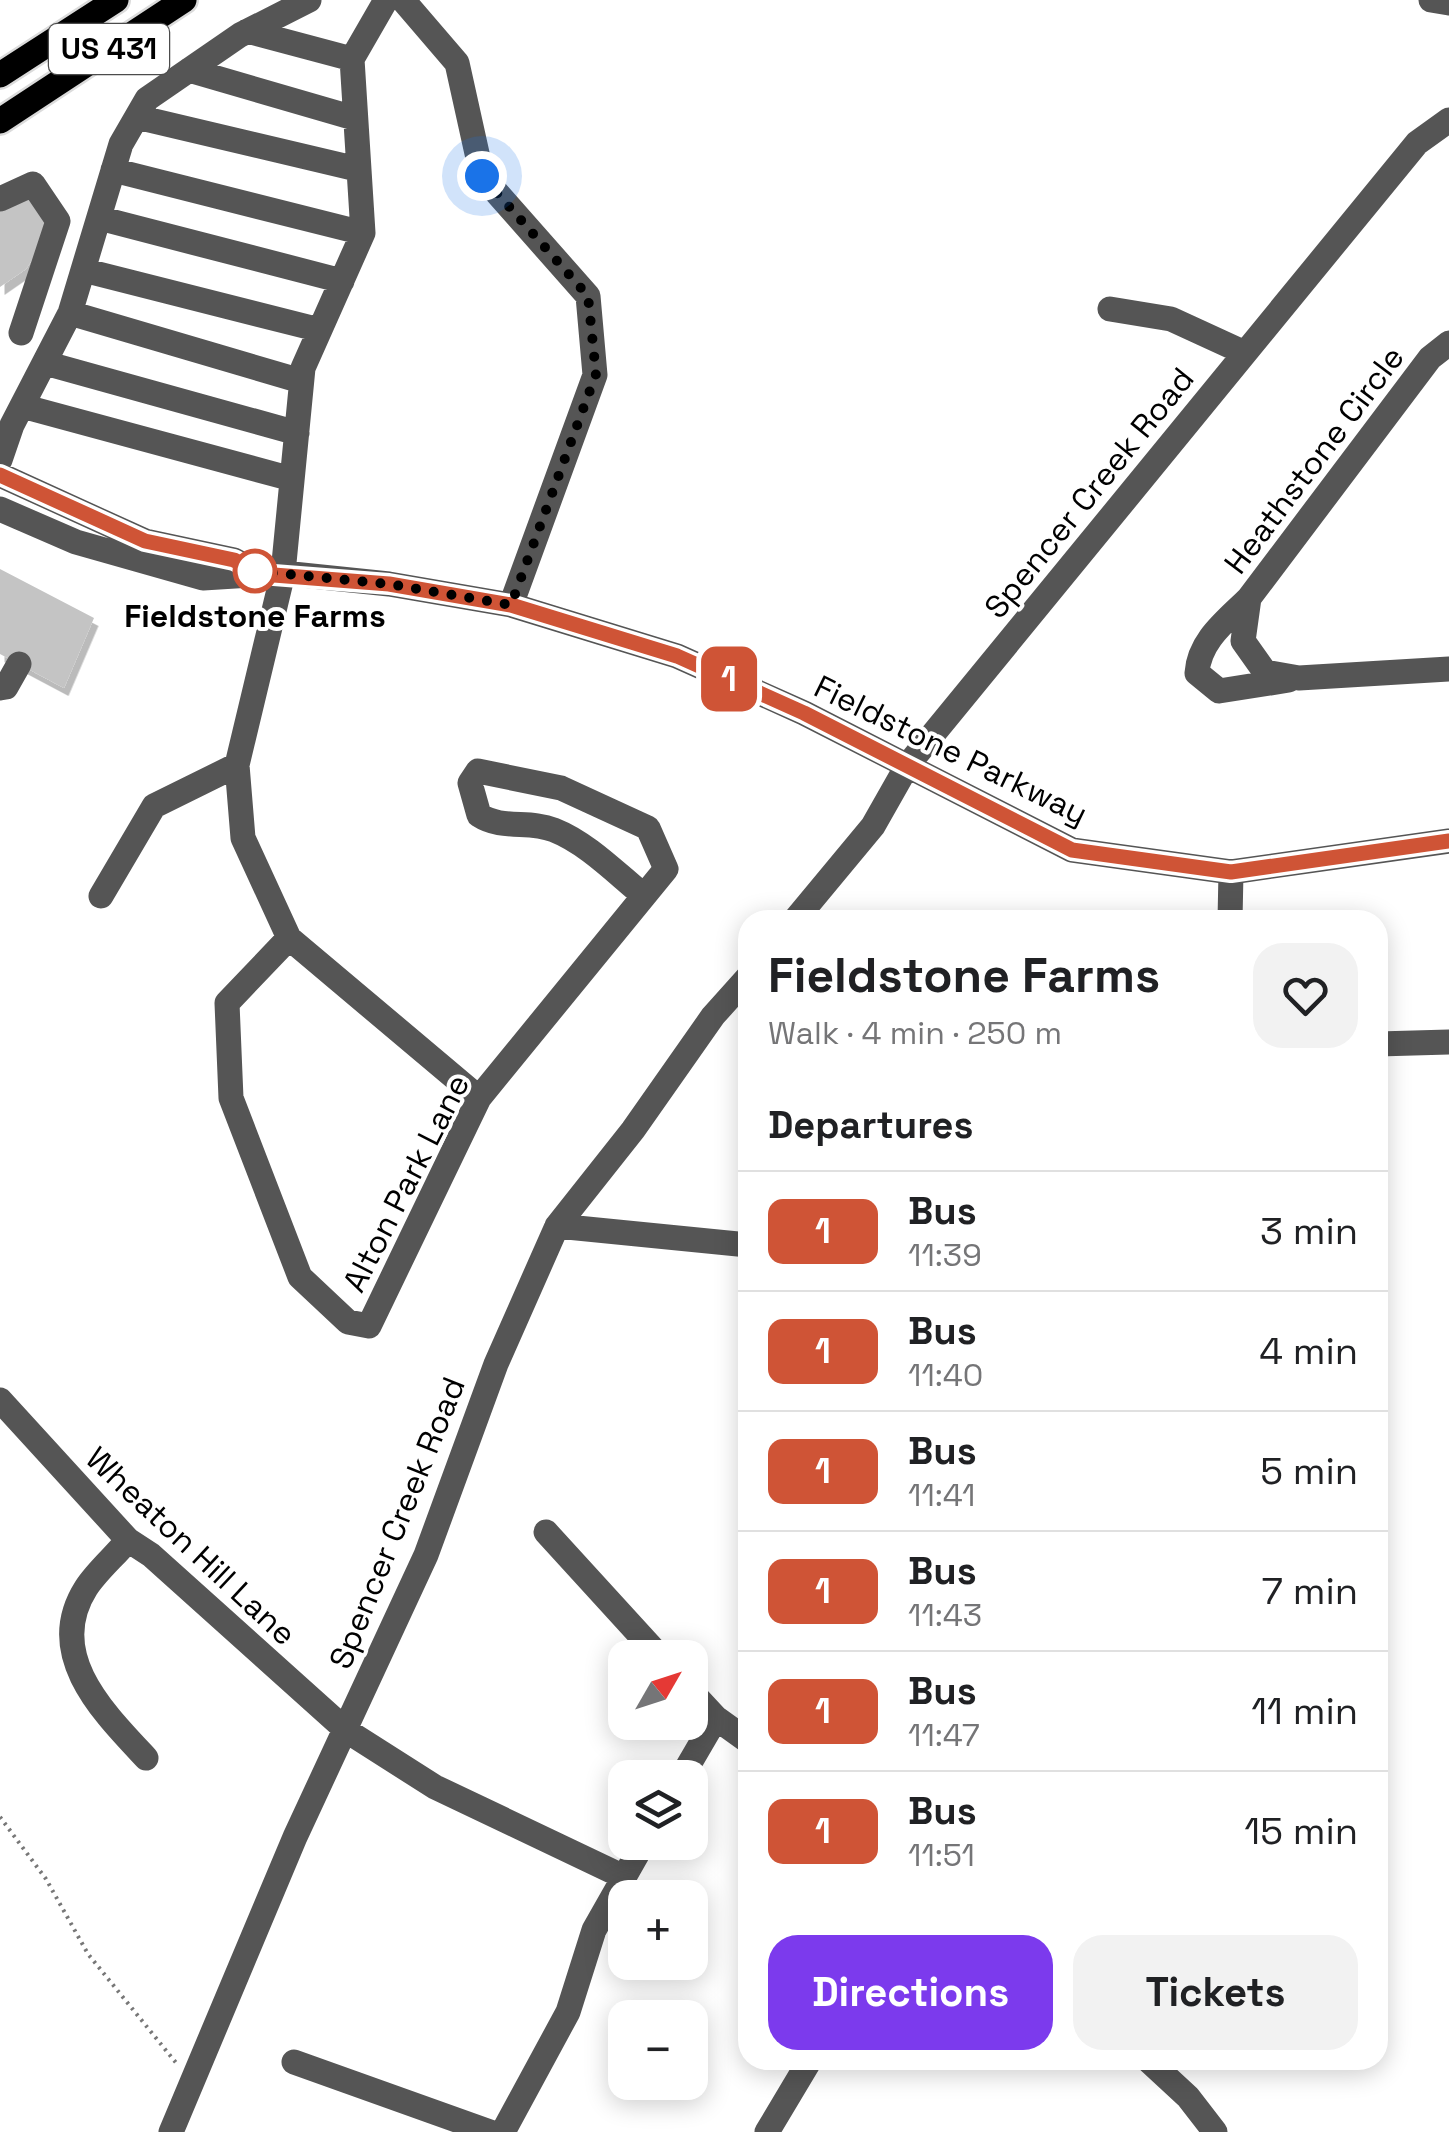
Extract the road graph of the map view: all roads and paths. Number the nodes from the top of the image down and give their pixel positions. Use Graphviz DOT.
graph roads {
  1 [pos="116,0"];
  2 [pos="184,0"];
  3 [pos="308,0"];
  4 [pos="386,0"];
  5 [pos="403,0"];
  6 [pos="1432,0"];
  7 [pos="1449,2"];
  8 [pos="248,31"];
  9 [pos="352,59"];
  10 [pos="189,70"];
  11 [pos="0,75"];
  12 [pos="137,116"];
  13 [pos="354,118"];
  14 [pos="0,120"];
  15 [pos="1449,120"];
  16 [pos="357,169"];
  17 [pos="113,170"];
  18 [pos="0,199"];
  19 [pos="99,218"];
  20 [pos="363,233"];
  21 [pos="83,270"];
  22 [pos="342,281"];
  23 [pos="1110,309"];
  24 [pos="70,313"];
  25 [pos="320,330"];
  26 [pos="10,335"];
  27 [pos="1449,343"];
  28 [pos="1245,353"];
  29 [pos="47,358"];
  30 [pos="302,380"];
  31 [pos="22,406"];
  32 [pos="296,433"];
  33 [pos="0,460"];
  34 [pos="0,474"];
  35 [pos="292,479"];
  36 [pos="0,510"];
  37 [pos="272,574"];
  38 [pos="1249,598"];
  39 [pos="511,605"];
  40 [pos="1449,669"];
  41 [pos="1299,678"];
  42 [pos="236,765"];
  43 [pos="906,766"];
  44 [pos="1449,841"];
  45 [pos="1231,872"];
  46 [pos="643,895"];
  47 [pos="101,896"];
  48 [pos="803,910"];
  49 [pos="1230,910"];
  50 [pos="289,938"];
  51 [pos="738,990"];
  52 [pos="1449,1042"];
  53 [pos="1388,1044"];
  54 [pos="479,1098"];
  55 [pos="557,1226"];
  56 [pos="738,1243"];
  57 [pos="0,1400"];
  58 [pos="546,1532"];
  59 [pos="128,1540"];
  60 [pos="645,1640"];
  61 [pos="708,1709"];
  62 [pos="716,1718"];
  63 [pos="347,1731"];
  64 [pos="738,1734"];
  65 [pos="146,1758"];
  66 [pos="692,1760"];
  67 [pos="0,1817"];
  68 [pos="634,1860"];
  69 [pos="624,1877"];
  70 [pos="294,2062"];
  71 [pos="804,2070"];
  72 [pos="1159,2070"];
  73 [pos="192,2083"];
  74 [pos="171,2132"];
  75 [pos="490,2132"];
  76 [pos="503,2132"];
  77 [pos="767,2132"];
  78 [pos="1215,2132"];
  1 -- 11 [label="main road, US 431"];
  2 -- 14 [label="main road, US 431"];
  3 -- 8 [label="street"];
  4 -- 9 [label="street"];
  5 -- 39 [label="street"];
  6 -- 7 [label="street"];
  8 -- 9 [label="street"];
  8 -- 10 [label="street"];
  9 -- 13 [label="street"];
  10 -- 12 [label="street"];
  10 -- 13 [label="street"];
  12 -- 16 [label="street"];
  12 -- 17 [label="street"];
  13 -- 16 [label="street"];
  15 -- 28 [label="street, Spencer Creek Road"];
  16 -- 20 [label="street"];
  17 -- 19 [label="street"];
  17 -- 20 [label="street"];
  18 -- 26 [label="street"];
  19 -- 21 [label="street"];
  19 -- 22 [label="street"];
  20 -- 22 [label="street"];
  21 -- 24 [label="street"];
  21 -- 25 [label="street"];
  22 -- 25 [label="street"];
  23 -- 28 [label="street"];
  24 -- 29 [label="street"];
  24 -- 30 [label="street"];
  25 -- 30 [label="street"];
  26 -- 29 [label="street"];
  27 -- 38 [label="street, Heathstone Circle"];
  28 -- 43 [label="street, Spencer Creek Road"];
  29 -- 31 [label="street"];
  29 -- 32 [label="street"];
  30 -- 32 [label="street"];
  31 -- 33 [label="street"];
  31 -- 35 [label="street"];
  32 -- 35 [label="street"];
  34 -- 37 [label="street, Fieldstone Parkway"];
  35 -- 37 [label="street"];
  36 -- 37 [label="street, Fieldstone Parkway"];
  37 -- 39 [label="street, Fieldstone Parkway"];
  37 -- 42 [label="street"];
  38 -- 41 [label="street, Heathstone Circle"];
  38 -- 41 [label="street"];
  39 -- 43 [label="street, Fieldstone Parkway"];
  40 -- 41 [label="street, Heathstone Circle"];
  42 -- 47 [label="street"];
  42 -- 50 [label="street"];
  43 -- 45 [label="street, Fieldstone Parkway"];
  43 -- 48 [label="street, Spencer Creek Road"];
  44 -- 45 [label="street, Fieldstone Parkway"];
  45 -- 49 [label="street"];
  46 -- 46 [label="street, Alton Park Lane"];
  46 -- 54 [label="street, Alton Park Lane"];
  50 -- 54 [label="street"];
  50 -- 54 [label="street, Alton Park Lane"];
  51 -- 55 [label="street, Spencer Creek Road"];
  52 -- 53 [label="street"];
  55 -- 56 [label="street"];
  55 -- 63 [label="street, Spencer Creek Road"];
  57 -- 59 [label="street, Wheaton Hill Lane"];
  58 -- 60 [label="street"];
  59 -- 63 [label="street, Wheaton Hill Lane"];
  59 -- 65 [label="street"];
  61 -- 62 [label="street"];
  62 -- 64 [label="street"];
  62 -- 66 [label="street"];
  63 -- 69 [label="street, Wheaton Hill Lane"];
  63 -- 73 [label="street, Spencer Creek Road"];
  67 -- 73 [label="path"];
  68 -- 69 [label="street"];
  69 -- 76 [label="street"];
  70 -- 75 [label="street"];
  71 -- 77 [label="street"];
  72 -- 78 [label="street"];
  73 -- 74 [label="street, Spencer Creek Road"];
}
